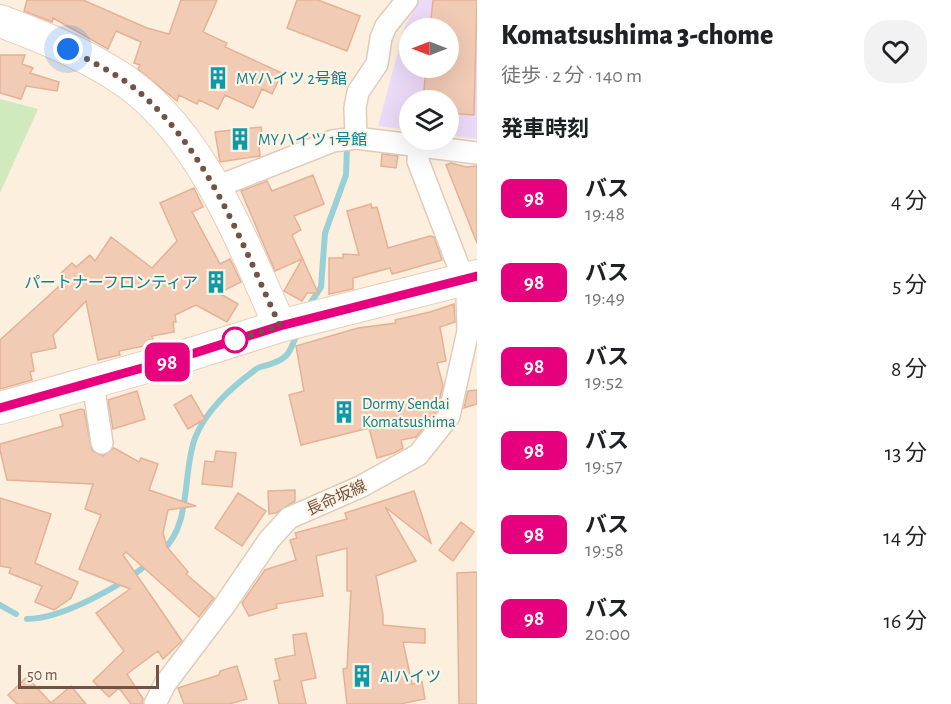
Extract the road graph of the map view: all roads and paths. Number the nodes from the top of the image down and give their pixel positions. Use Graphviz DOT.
graph roads {
  1 [pos="406,0"];
  2 [pos="0,21"];
  3 [pos="356,138"];
  4 [pos="399,144"];
  5 [pos="419,150"];
  6 [pos="448,150"];
  7 [pos="477,153"];
  8 [pos="214,188"];
  9 [pos="470,277"];
  10 [pos="280,326"];
  11 [pos="93,383"];
  12 [pos="0,408"];
  13 [pos="102,443"];
  14 [pos="155,704"];
  1 -- 3 [label="street"];
  2 -- 8 [label="street"];
  3 -- 4 [label="street"];
  3 -- 8 [label="street"];
  5 -- 9 [label="street, 長命坂線"];
  6 -- 7 [label="street"];
  8 -- 10 [label="street"];
  9 -- 10 [label="street"];
  9 -- 14 [label="street, 長命坂線"];
  10 -- 11 [label="street"];
  11 -- 12 [label="street"];
  11 -- 13 [label="street"];
}
